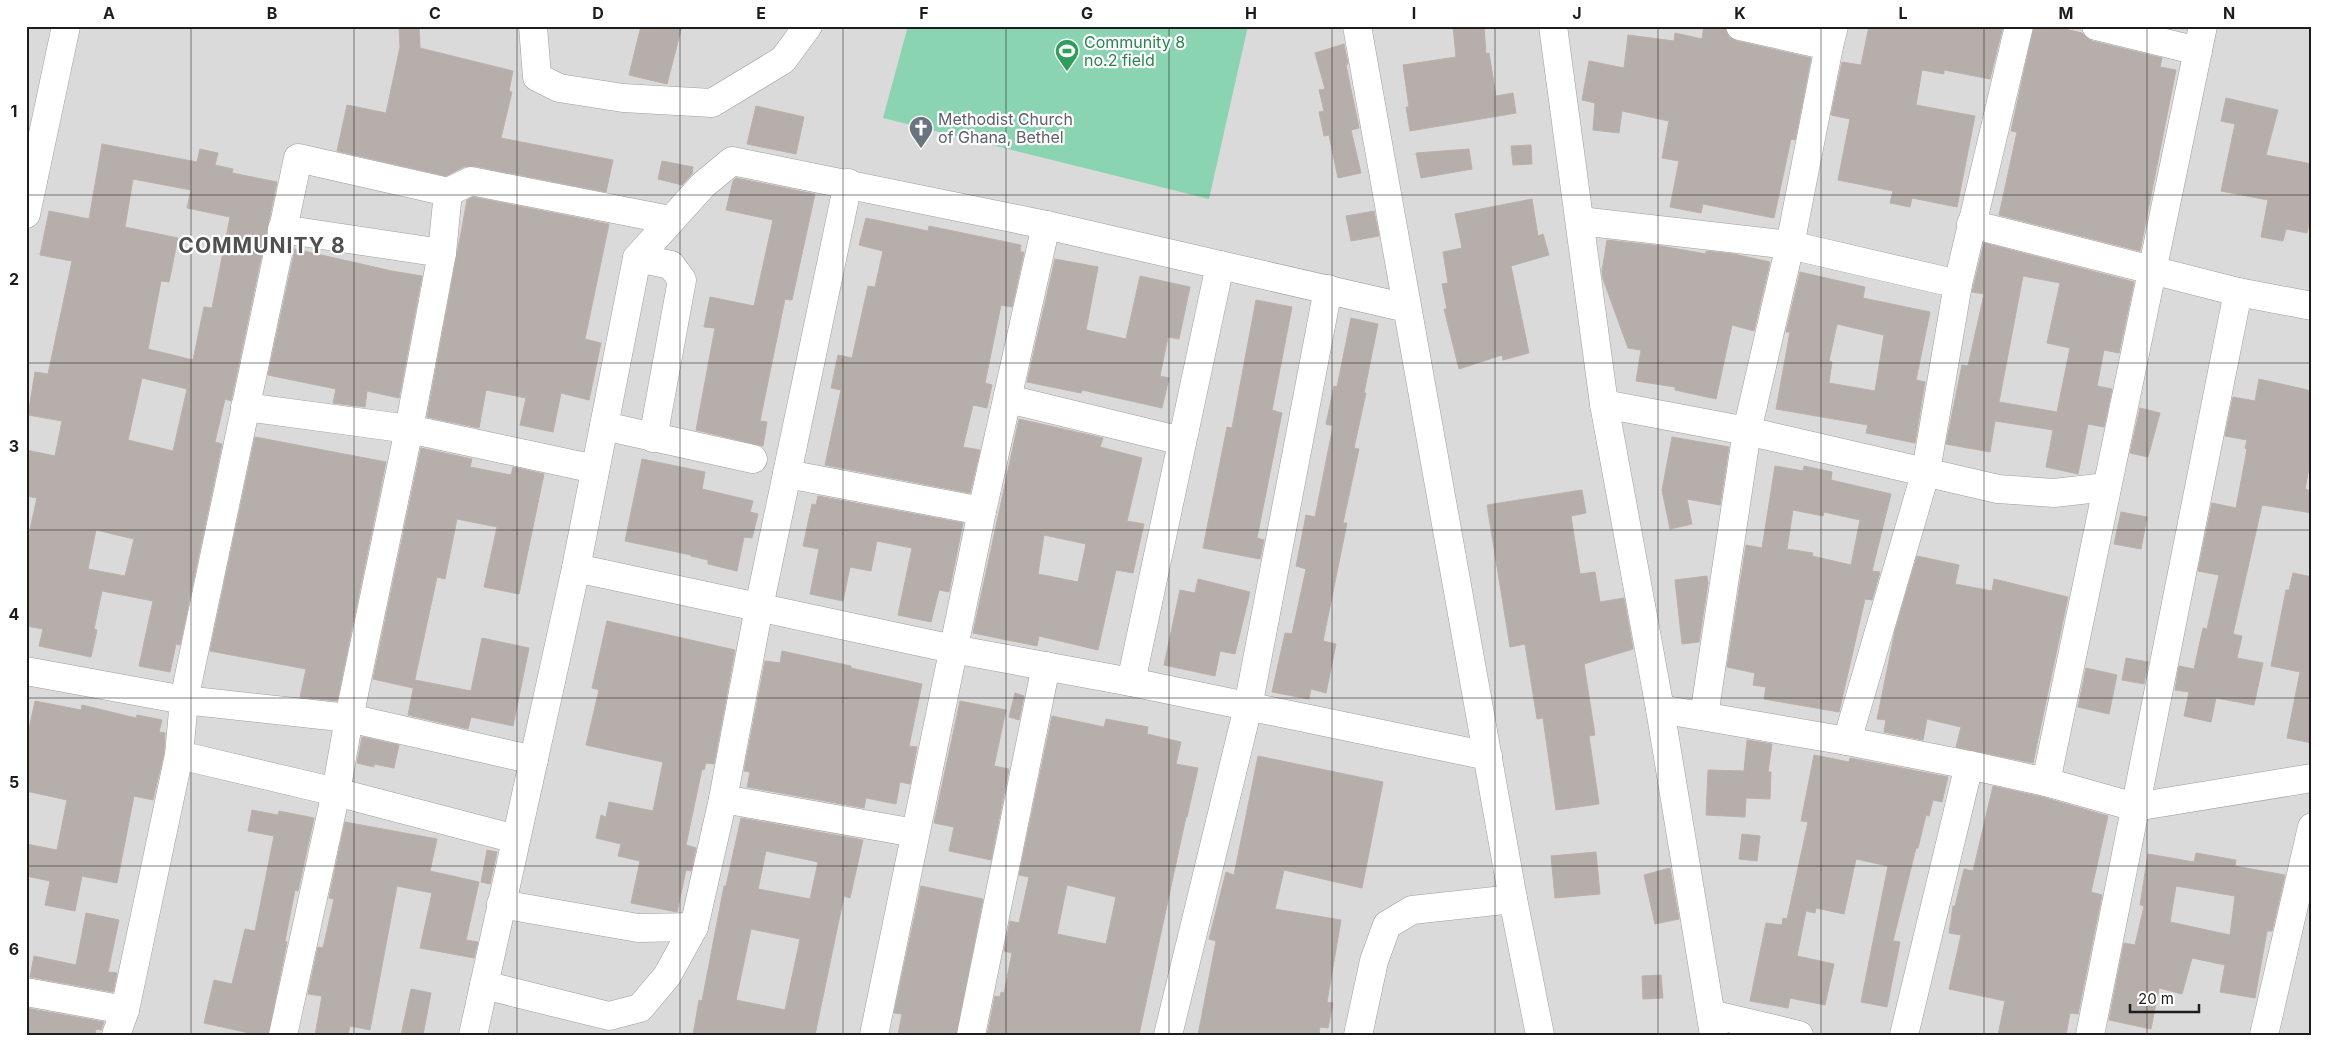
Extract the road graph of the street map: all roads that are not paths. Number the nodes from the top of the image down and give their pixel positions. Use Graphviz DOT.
graph roads {
  1 [pos="66,26"];
  2 [pos="533,26"];
  3 [pos="808,26"];
  4 [pos="1357,26"];
  5 [pos="1553,26"];
  6 [pos="1740,26"];
  7 [pos="2019,26"];
  8 [pos="2096,26"];
  9 [pos="1832,36"];
  10 [pos="2200,38"];
  11 [pos="848,183"];
  12 [pos="29,185"];
  13 [pos="448,192"];
  14 [pos="26,214"];
  15 [pos="670,220"];
  16 [pos="1580,221"];
  17 [pos="1971,224"];
  18 [pos="1046,225"];
  19 [pos="282,229"];
  20 [pos="1790,245"];
  21 [pos="442,253"];
  22 [pos="637,258"];
  23 [pos="1220,265"];
  24 [pos="2152,269"];
  25 [pos="1958,284"];
  26 [pos="1328,289"];
  27 [pos="2238,292"];
  28 [pos="2312,306"];
  29 [pos="1408,308"];
  30 [pos="1008,399"];
  31 [pos="1604,404"];
  32 [pos="246,407"];
  33 [pos="604,426"];
  34 [pos="409,429"];
  35 [pos="1747,431"];
  36 [pos="653,438"];
  37 [pos="1182,441"];
  38 [pos="753,460"];
  39 [pos="595,469"];
  40 [pos="1926,471"];
  41 [pos="787,474"];
  42 [pos="2107,487"];
  43 [pos="982,511"];
  44 [pos="576,568"];
  45 [pos="759,606"];
  46 [pos="953,649"];
  47 [pos="1046,666"];
  48 [pos="26,671"];
  49 [pos="1131,682"];
  50 [pos="184,700"];
  51 [pos="1248,707"];
  52 [pos="1660,709"];
  53 [pos="1704,716"];
  54 [pos="349,718"];
  55 [pos="1847,741"];
  56 [pos="179,755"];
  57 [pos="1488,756"];
  58 [pos="534,760"];
  59 [pos="1969,765"];
  60 [pos="2312,778"];
  61 [pos="2046,782"];
  62 [pos="336,792"];
  63 [pos="723,799"];
  64 [pos="2135,807"];
  65 [pos="2312,827"];
  66 [pos="915,832"];
  67 [pos="516,839"];
  68 [pos="1513,899"];
  69 [pos="502,904"];
  70 [pos="694,927"];
  71 [pos="484,985"];
  72 [pos="26,992"];
  73 [pos="121,1022"];
  74 [pos="1713,1024"];
  75 [pos="283,1035"];
  76 [pos="472,1035"];
  77 [pos="874,1035"];
  78 [pos="971,1035"];
  79 [pos="1168,1035"];
  80 [pos="1358,1035"];
  81 [pos="1540,1035"];
  82 [pos="1799,1035"];
  83 [pos="1904,1035"];
  84 [pos="2090,1035"];
  85 [pos="2264,1035"];
  1 -- 12 [label="street"];
  2 -- 3 [label="street"];
  4 -- 29 [label="street"];
  5 -- 16 [label="street"];
  6 -- 9 [label="street"];
  7 -- 17 [label="street"];
  8 -- 10 [label="street"];
  9 -- 20 [label="street"];
  10 -- 24 [label="street"];
  11 -- 15 [label="street"];
  11 -- 18 [label="street"];
  11 -- 41 [label="street"];
  12 -- 14 [label="street"];
  13 -- 15 [label="street"];
  13 -- 19 [label="street"];
  13 -- 21 [label="street"];
  15 -- 22 [label="street"];
  16 -- 20 [label="street"];
  16 -- 31 [label="street"];
  17 -- 24 [label="street"];
  17 -- 25 [label="street"];
  18 -- 23 [label="street"];
  18 -- 30 [label="street"];
  19 -- 21 [label="street"];
  19 -- 32 [label="street"];
  20 -- 25 [label="street"];
  20 -- 35 [label="street"];
  21 -- 34 [label="street"];
  22 -- 33 [label="street"];
  22 -- 36 [label="street"];
  23 -- 26 [label="street"];
  23 -- 37 [label="street"];
  24 -- 27 [label="street"];
  24 -- 42 [label="street"];
  25 -- 40 [label="street"];
  26 -- 29 [label="street"];
  26 -- 51 [label="street"];
  27 -- 28 [label="street"];
  27 -- 64 [label="street"];
  29 -- 57 [label="street"];
  30 -- 37 [label="street"];
  30 -- 43 [label="street"];
  31 -- 35 [label="street"];
  31 -- 52 [label="street"];
  32 -- 34 [label="street"];
  32 -- 50 [label="street"];
  33 -- 36 [label="street"];
  33 -- 39 [label="street"];
  34 -- 39 [label="street"];
  34 -- 54 [label="street"];
  35 -- 40 [label="street"];
  35 -- 53 [label="street"];
  36 -- 38 [label="street"];
  37 -- 49 [label="street"];
  39 -- 44 [label="street"];
  40 -- 42 [label="street"];
  40 -- 55 [label="street"];
  41 -- 43 [label="street"];
  41 -- 45 [label="street"];
  42 -- 61 [label="street"];
  43 -- 46 [label="street"];
  44 -- 45 [label="street"];
  44 -- 58 [label="street"];
  45 -- 46 [label="street"];
  45 -- 63 [label="street"];
  46 -- 47 [label="street"];
  46 -- 66 [label="street"];
  47 -- 49 [label="street"];
  47 -- 78 [label="street"];
  48 -- 50 [label="street"];
  49 -- 51 [label="street"];
  50 -- 54 [label="street"];
  50 -- 56 [label="street"];
  51 -- 57 [label="street"];
  51 -- 79 [label="street"];
  52 -- 53 [label="street"];
  52 -- 74 [label="street"];
  53 -- 55 [label="street"];
  54 -- 58 [label="street"];
  54 -- 62 [label="street"];
  55 -- 59 [label="street"];
  56 -- 62 [label="street"];
  56 -- 73 [label="street"];
  57 -- 68 [label="street"];
  58 -- 67 [label="street"];
  59 -- 61 [label="street"];
  59 -- 83 [label="street"];
  60 -- 64 [label="street"];
  61 -- 64 [label="street"];
  62 -- 67 [label="street"];
  62 -- 75 [label="street"];
  63 -- 66 [label="street"];
  63 -- 70 [label="street"];
  64 -- 84 [label="street"];
  65 -- 85 [label="street"];
  66 -- 77 [label="street"];
  67 -- 69 [label="street"];
  68 -- 80 [label="street"];
  68 -- 81 [label="street"];
  69 -- 70 [label="street"];
  69 -- 71 [label="street"];
  70 -- 71 [label="street"];
  71 -- 76 [label="street"];
  72 -- 73 [label="street"];
  74 -- 82 [label="street"];
}
